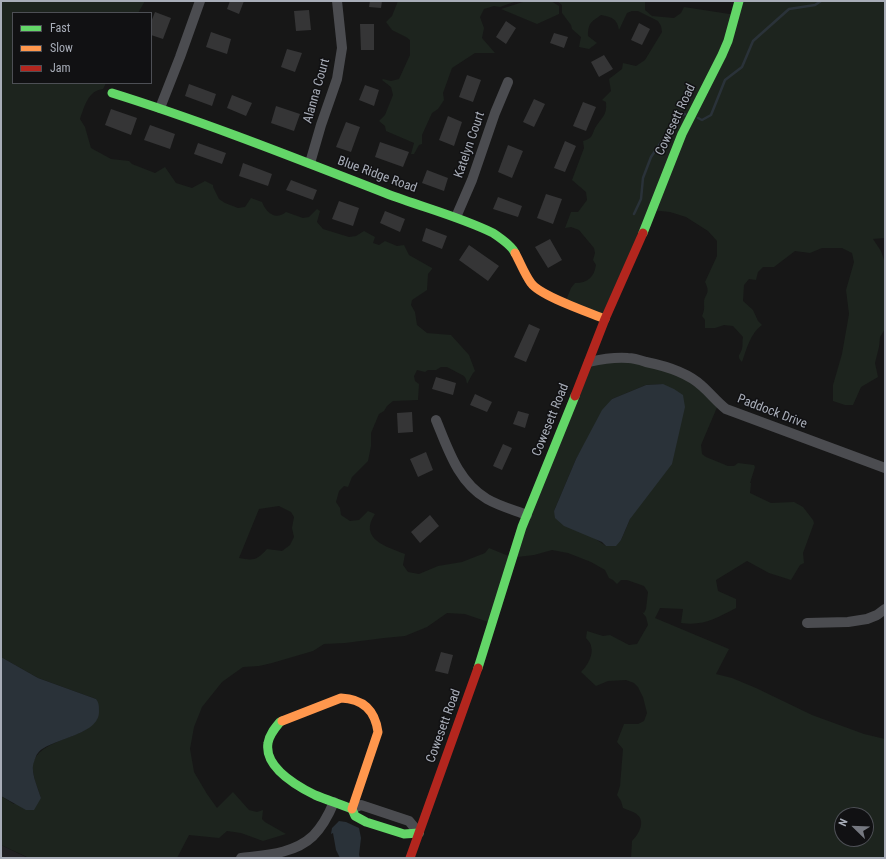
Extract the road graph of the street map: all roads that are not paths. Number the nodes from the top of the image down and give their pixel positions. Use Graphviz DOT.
graph roads {
  1 [pos="200,1"];
  2 [pos="337,1"];
  3 [pos="739,1"];
  4 [pos="508,82"];
  5 [pos="112,93"];
  6 [pos="160,108"];
  7 [pos="310,164"];
  8 [pos="456,217"];
  9 [pos="605,319"];
  10 [pos="589,362"];
  11 [pos="436,420"];
  12 [pos="885,468"];
  13 [pos="527,515"];
  14 [pos="885,609"];
  15 [pos="807,624"];
  16 [pos="334,802"];
  17 [pos="352,809"];
  18 [pos="419,833"];
  19 [pos="241,858"];
  20 [pos="410,858"];
  1 -- 6 [label="street"];
  2 -- 7 [label="street, Alanna Court"];
  3 -- 9 [label="street, Cowesett Road"];
  4 -- 8 [label="street, Katelyn Court"];
  5 -- 6 [label="street, Blue Ridge Road"];
  6 -- 7 [label="street, Blue Ridge Road"];
  7 -- 8 [label="street, Blue Ridge Road"];
  8 -- 9 [label="street, Blue Ridge Road"];
  9 -- 10 [label="street, Cowesett Road"];
  10 -- 12 [label="street, Paddock Drive"];
  10 -- 13 [label="street, Cowesett Road"];
  11 -- 13 [label="street"];
  13 -- 18 [label="street, Cowesett Road"];
  14 -- 15 [label="street"];
  16 -- 17 [label="street"];
  16 -- 17 [label="street"];
  16 -- 19 [label="street"];
  17 -- 18 [label="street"];
  17 -- 18 [label="street"];
  18 -- 20 [label="street, Cowesett Road"];
}
